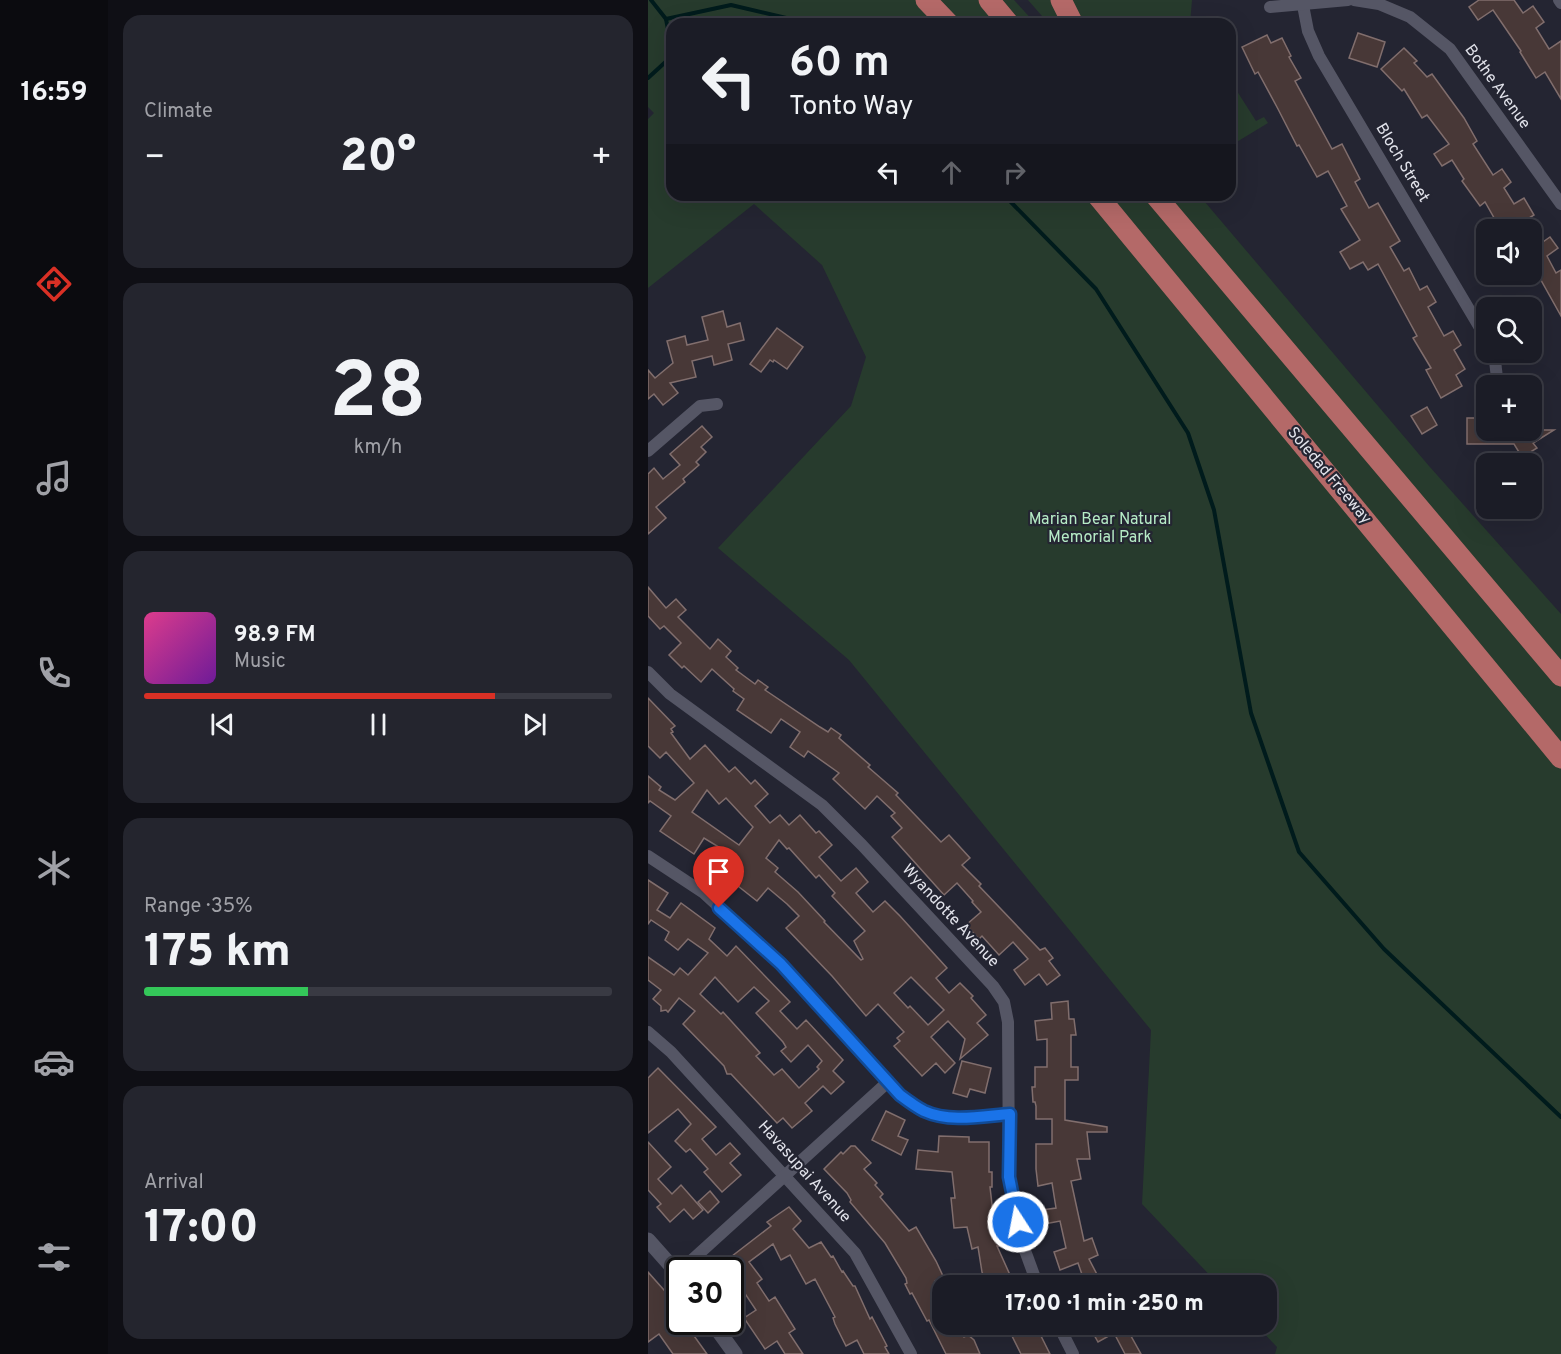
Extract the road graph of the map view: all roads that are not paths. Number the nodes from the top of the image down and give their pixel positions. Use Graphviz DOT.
graph roads {
  1 [pos="926,0"];
  2 [pos="989,0"];
  3 [pos="1061,0"];
  4 [pos="1348,0"];
  5 [pos="1354,0"];
  6 [pos="1302,2"];
  7 [pos="1270,7"];
  8 [pos="943,18"];
  9 [pos="1004,18"];
  10 [pos="1070,18"];
  11 [pos="1102,201"];
  12 [pos="1160,201"];
  13 [pos="1178,201"];
  14 [pos="1561,204"];
  15 [pos="1217,267"];
  16 [pos="1476,321"];
  17 [pos="717,404"];
  18 [pos="648,450"];
  19 [pos="648,672"];
  20 [pos="1561,676"];
  21 [pos="1561,758"];
  22 [pos="648,856"];
  23 [pos="648,1032"];
  24 [pos="889,1081"];
  25 [pos="1010,1114"];
  26 [pos="785,1176"];
  27 [pos="648,1240"];
  28 [pos="696,1257"];
  29 [pos="666,1259"];
  30 [pos="1034,1275"];
  31 [pos="721,1335"];
  32 [pos="1064,1335"];
  33 [pos="735,1354"];
  34 [pos="911,1354"];
  35 [pos="1073,1354"];
  1 -- 8 [label="highway"];
  2 -- 9 [label="highway"];
  3 -- 10 [label="highway"];
  4 -- 6 [label="street"];
  5 -- 14 [label="street, Bothe Avenue"];
  6 -- 7 [label="street"];
  6 -- 16 [label="street, Bloch Street"];
  11 -- 21 [label="highway, Soledad Freeway"];
  12 -- 15 [label="highway"];
  13 -- 15 [label="highway"];
  15 -- 20 [label="highway"];
  17 -- 18 [label="street"];
  19 -- 25 [label="street, Wyandotte Avenue"];
  22 -- 24 [label="street"];
  23 -- 26 [label="street, Havasupai Avenue"];
  24 -- 25 [label="street"];
  24 -- 26 [label="street"];
  25 -- 30 [label="street, Wyandotte Avenue"];
  26 -- 28 [label="street"];
  26 -- 34 [label="street, Havasupai Avenue"];
  27 -- 29 [label="street"];
  31 -- 33 [label="street"];
  32 -- 35 [label="street"];
}
